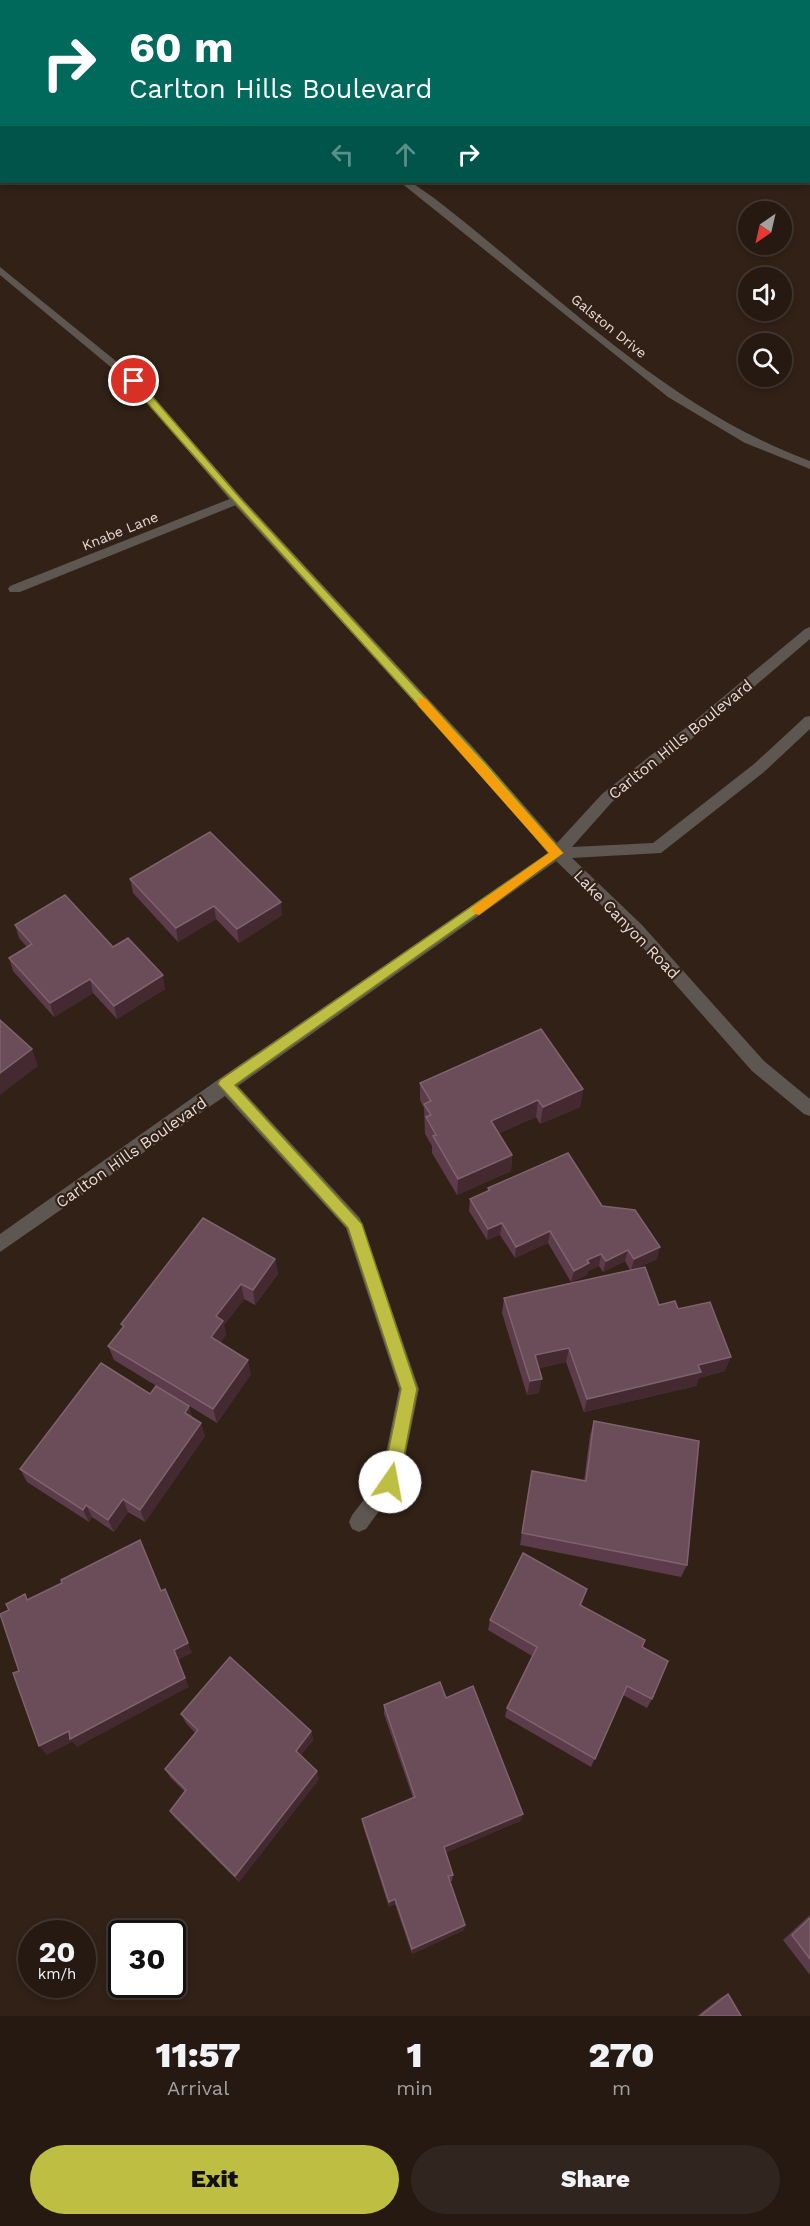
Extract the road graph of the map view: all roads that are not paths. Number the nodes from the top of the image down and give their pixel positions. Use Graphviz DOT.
graph roads {
  1 [pos="406,183"];
  2 [pos="0,270"];
  3 [pos="810,465"];
  4 [pos="237,500"];
  5 [pos="15,589"];
  6 [pos="810,632"];
  7 [pos="810,721"];
  8 [pos="557,853"];
  9 [pos="225,1084"];
  10 [pos="810,1109"];
  11 [pos="0,1244"];
  12 [pos="359,1522"];
  1 -- 3 [label="street, Galston Drive"];
  2 -- 4 [label="street, Lake Canyon Road"];
  4 -- 5 [label="street, Knabe Lane"];
  4 -- 8 [label="street, Lake Canyon Road"];
  6 -- 8 [label="street, Carlton Hills Boulevard"];
  7 -- 8 [label="street"];
  8 -- 9 [label="street, Carlton Hills Boulevard"];
  8 -- 10 [label="street, Lake Canyon Road"];
  9 -- 11 [label="street, Carlton Hills Boulevard"];
  9 -- 12 [label="street"];
}
